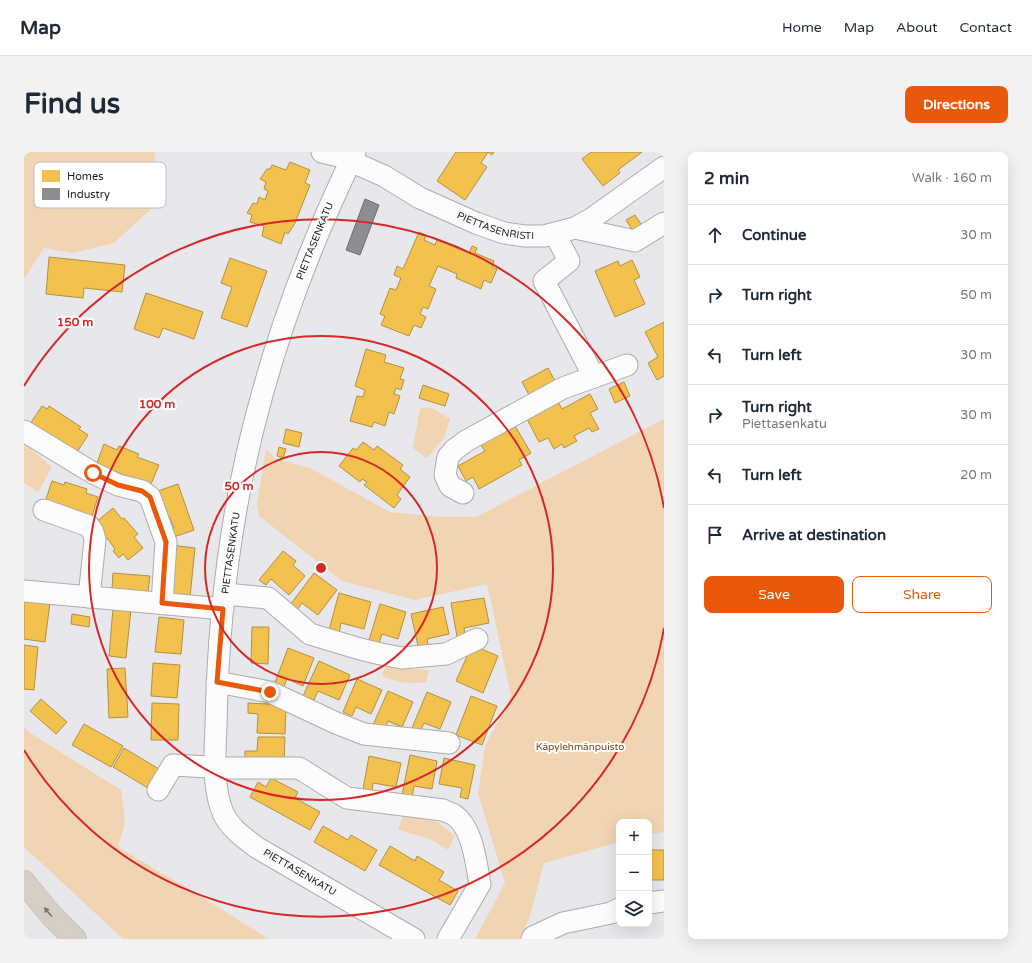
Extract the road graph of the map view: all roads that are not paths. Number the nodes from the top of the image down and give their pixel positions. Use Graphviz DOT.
graph roads {
  1 [pos="322,152"];
  2 [pos="353,156"];
  3 [pos="664,167"];
  4 [pos="664,223"];
  5 [pos="575,228"];
  6 [pos="555,234"];
  7 [pos="627,364"];
  8 [pos="594,377"];
  9 [pos="24,431"];
  10 [pos="463,493"];
  11 [pos="44,510"];
  12 [pos="24,591"];
  13 [pos="89,597"];
  14 [pos="224,601"];
  15 [pos="162,603"];
  16 [pos="477,639"];
  17 [pos="217,682"];
  18 [pos="449,743"];
  19 [pos="215,767"];
  20 [pos="158,790"];
  21 [pos="24,882"];
  22 [pos="664,901"];
  23 [pos="652,903"];
  24 [pos="616,910"];
  25 [pos="75,939"];
  26 [pos="414,939"];
  27 [pos="448,939"];
  28 [pos="532,939"];
  1 -- 2 [label="street, PIETTASENRISTI"];
  2 -- 6 [label="street, PIETTASENRISTI"];
  2 -- 14 [label="street, PIETTASENKATU"];
  3 -- 5 [label="street, PIETTASENRISTI"];
  4 -- 5 [label="street"];
  5 -- 6 [label="street, PIETTASENRISTI"];
  6 -- 8 [label="street"];
  7 -- 8 [label="street"];
  8 -- 10 [label="street"];
  9 -- 15 [label="street"];
  11 -- 13 [label="street"];
  12 -- 13 [label="street"];
  13 -- 15 [label="street"];
  14 -- 15 [label="street"];
  14 -- 16 [label="street"];
  14 -- 17 [label="street, PIETTASENKATU"];
  17 -- 18 [label="street"];
  17 -- 19 [label="street, PIETTASENKATU"];
  19 -- 20 [label="street"];
  19 -- 26 [label="street, PIETTASENKATU"];
  19 -- 27 [label="street"];
  25 -- 21 [label="highway, one-way"];
  22 -- 23 [label="street"];
  24 -- 28 [label="street"];
}
